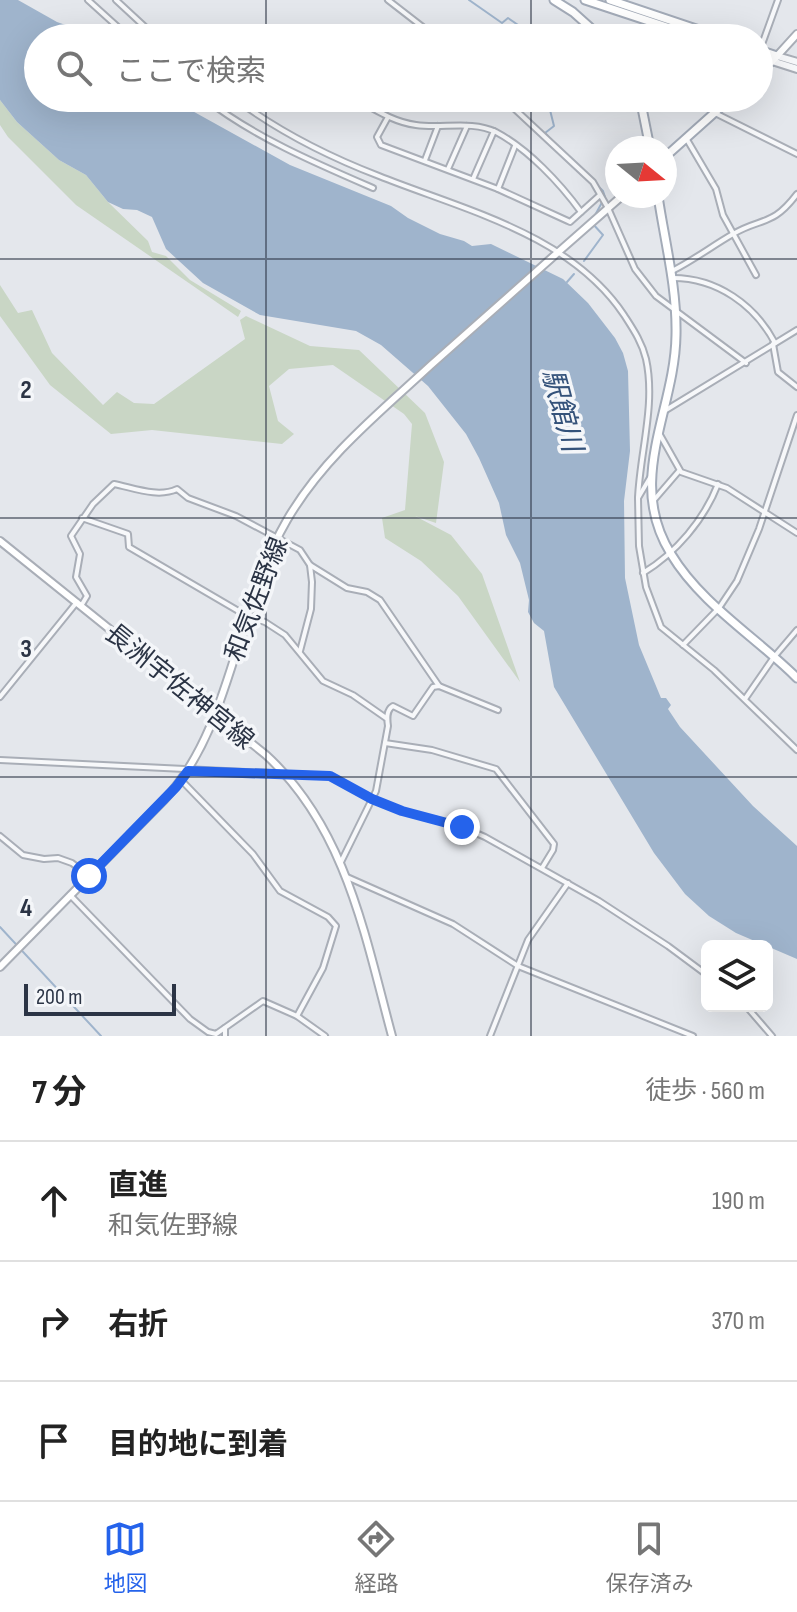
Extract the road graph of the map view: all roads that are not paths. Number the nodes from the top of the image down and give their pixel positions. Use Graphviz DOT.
graph roads {
  1 [pos="88,0"];
  2 [pos="116,0"];
  3 [pos="388,0"];
  4 [pos="554,0"];
  5 [pos="583,0"];
  6 [pos="610,0"];
  7 [pos="778,0"];
  8 [pos="573,12"];
  9 [pos="115,24"];
  10 [pos="142,24"];
  11 [pos="419,24"];
  12 [pos="586,24"];
  13 [pos="657,24"];
  14 [pos="681,24"];
  15 [pos="769,24"];
  16 [pos="797,34"];
  17 [pos="775,59"];
  18 [pos="797,62"];
  19 [pos="797,69"];
  20 [pos="226,112"];
  21 [pos="252,112"];
  22 [pos="379,112"];
  23 [pos="518,112"];
  24 [pos="643,112"];
  25 [pos="715,113"];
  26 [pos="388,117"];
  27 [pos="438,126"];
  28 [pos="467,126"];
  29 [pos="494,131"];
  30 [pos="648,136"];
  31 [pos="686,138"];
  32 [pos="515,146"];
  33 [pos="677,146"];
  34 [pos="797,154"];
  35 [pos="425,160"];
  36 [pos="448,169"];
  37 [pos="473,179"];
  38 [pos="373,188"];
  39 [pos="498,189"];
  40 [pos="601,194"];
  41 [pos="797,194"];
  42 [pos="605,202"];
  43 [pos="608,208"];
  44 [pos="660,208"];
  45 [pos="581,212"];
  46 [pos="734,233"];
  47 [pos="557,253"];
  48 [pos="673,274"];
  49 [pos="756,275"];
  50 [pos="676,312"];
  51 [pos="797,330"];
  52 [pos="774,344"];
  53 [pos="746,363"];
  54 [pos="797,387"];
  55 [pos="664,411"];
  56 [pos="797,415"];
  57 [pos="658,430"];
  58 [pos="679,471"];
  59 [pos="651,476"];
  60 [pos="718,484"];
  61 [pos="638,498"];
  62 [pos="652,501"];
  63 [pos="765,512"];
  64 [pos="82,518"];
  65 [pos="797,533"];
  66 [pos="277,539"];
  67 [pos="0,541"];
  68 [pos="670,553"];
  69 [pos="310,565"];
  70 [pos="643,573"];
  71 [pos="79,604"];
  72 [pos="719,608"];
  73 [pos="247,616"];
  74 [pos="797,630"];
  75 [pos="683,645"];
  76 [pos="300,651"];
  77 [pos="774,657"];
  78 [pos="797,678"];
  79 [pos="439,686"];
  80 [pos="0,697"];
  81 [pos="745,699"];
  82 [pos="498,710"];
  83 [pos="214,714"];
  84 [pos="386,718"];
  85 [pos="385,743"];
  86 [pos="797,749"];
  87 [pos="0,760"];
  88 [pos="188,771"];
  89 [pos="286,775"];
  90 [pos="182,781"];
  91 [pos="372,799"];
  92 [pos="1,839"];
  93 [pos="341,862"];
  94 [pos="542,868"];
  95 [pos="89,876"];
  96 [pos="347,877"];
  97 [pos="568,883"];
  98 [pos="70,895"];
  99 [pos="518,966"];
  100 [pos="0,967"];
  101 [pos="701,971"];
  102 [pos="751,1012"];
  103 [pos="297,1016"];
  104 [pos="225,1028"];
  105 [pos="225,1036"];
  106 [pos="325,1036"];
  107 [pos="392,1036"];
  108 [pos="490,1036"];
  109 [pos="693,1036"];
  110 [pos="772,1036"];
  1 -- 9 [label="street"];
  2 -- 10 [label="street"];
  3 -- 11 [label="street"];
  4 -- 8 [label="main road"];
  5 -- 8 [label="main road"];
  5 -- 13 [label="main road"];
  6 -- 14 [label="main road"];
  7 -- 15 [label="street"];
  8 -- 12 [label="main road"];
  16 -- 17 [label="main road"];
  17 -- 18 [label="street"];
  17 -- 19 [label="street"];
  20 -- 38 [label="street"];
  21 -- 47 [label="street"];
  22 -- 26 [label="street"];
  23 -- 40 [label="street"];
  24 -- 30 [label="main road"];
  25 -- 31 [label="main road"];
  25 -- 34 [label="street"];
  26 -- 27 [label="street"];
  26 -- 35 [label="street"];
  27 -- 28 [label="street"];
  27 -- 35 [label="street"];
  28 -- 29 [label="street"];
  28 -- 36 [label="street"];
  29 -- 32 [label="street"];
  29 -- 37 [label="street"];
  31 -- 33 [label="main road"];
  31 -- 46 [label="street"];
  32 -- 39 [label="street"];
  32 -- 45 [label="street"];
  35 -- 36 [label="street"];
  36 -- 37 [label="street"];
  37 -- 39 [label="street"];
  39 -- 45 [label="street"];
  40 -- 42 [label="street"];
  40 -- 45 [label="street"];
  41 -- 46 [label="street"];
  43 -- 47 [label="main road, 和気佐野線"];
  43 -- 50 [label="street"];
  44 -- 48 [label="main road"];
  46 -- 48 [label="street"];
  46 -- 49 [label="street"];
  47 -- 61 [label="street"];
  47 -- 66 [label="main road, 和気佐野線"];
  48 -- 50 [label="main road"];
  48 -- 52 [label="street"];
  50 -- 53 [label="street"];
  50 -- 55 [label="main road"];
  51 -- 52 [label="street"];
  52 -- 53 [label="street"];
  52 -- 54 [label="street"];
  53 -- 55 [label="street"];
  55 -- 57 [label="main road"];
  56 -- 63 [label="street"];
  57 -- 58 [label="street"];
  57 -- 59 [label="main road"];
  58 -- 60 [label="street"];
  58 -- 62 [label="street"];
  59 -- 61 [label="street"];
  59 -- 62 [label="main road"];
  60 -- 63 [label="street"];
  60 -- 68 [label="street"];
  61 -- 70 [label="street"];
  62 -- 68 [label="main road"];
  63 -- 65 [label="street"];
  63 -- 72 [label="street"];
  64 -- 66 [label="street"];
  64 -- 71 [label="street"];
  64 -- 73 [label="street"];
  66 -- 69 [label="street"];
  66 -- 73 [label="main road, 和気佐野線"];
  67 -- 71 [label="main road, 長洲宇佐神宮線"];
  68 -- 70 [label="street"];
  68 -- 72 [label="main road"];
  69 -- 76 [label="street"];
  69 -- 79 [label="street"];
  70 -- 75 [label="street"];
  71 -- 80 [label="street"];
  71 -- 83 [label="main road, 長洲宇佐神宮線"];
  72 -- 75 [label="street"];
  72 -- 77 [label="main road"];
  73 -- 76 [label="street"];
  73 -- 83 [label="main road, 和気佐野線"];
  74 -- 77 [label="street"];
  75 -- 81 [label="street"];
  76 -- 84 [label="street"];
  77 -- 78 [label="main road"];
  77 -- 81 [label="street"];
  79 -- 82 [label="street"];
  79 -- 84 [label="street"];
  81 -- 86 [label="street"];
  83 -- 88 [label="main road, 和気佐野線"];
  83 -- 89 [label="main road, 長洲宇佐神宮線"];
  84 -- 85 [label="street"];
  85 -- 91 [label="street"];
  85 -- 94 [label="street"];
  87 -- 88 [label="street"];
  88 -- 89 [label="street"];
  88 -- 90 [label="main road, 和気佐野線"];
  89 -- 91 [label="street"];
  89 -- 93 [label="main road, 長洲宇佐神宮線"];
  90 -- 95 [label="main road, 和気佐野線"];
  90 -- 103 [label="street"];
  91 -- 93 [label="street"];
  91 -- 94 [label="street"];
  92 -- 95 [label="street"];
  93 -- 96 [label="main road, 長洲宇佐神宮線"];
  94 -- 97 [label="street"];
  95 -- 98 [label="main road, 和気佐野線"];
  96 -- 99 [label="street"];
  96 -- 107 [label="main road, 長洲宇佐神宮線"];
  97 -- 99 [label="street"];
  97 -- 101 [label="street"];
  98 -- 100 [label="main road, 和気佐野線"];
  98 -- 104 [label="street"];
  99 -- 108 [label="street"];
  99 -- 109 [label="street"];
  102 -- 110 [label="street"];
  103 -- 104 [label="street"];
  103 -- 106 [label="street"];
  104 -- 105 [label="street"];
}
